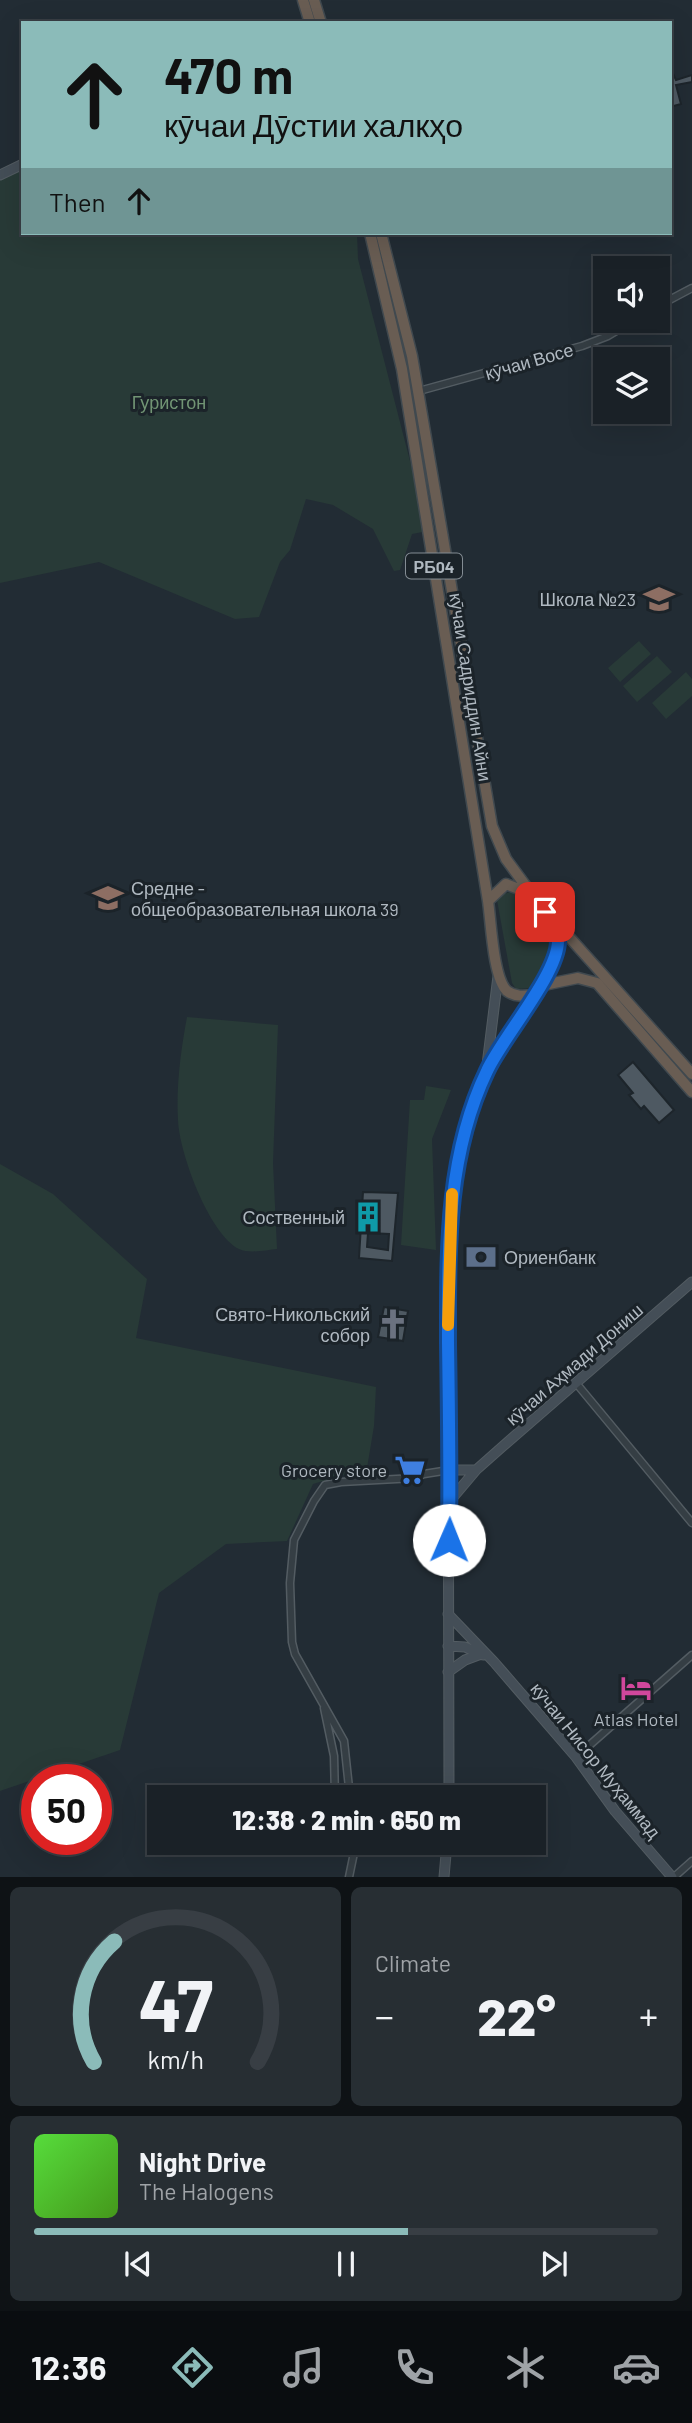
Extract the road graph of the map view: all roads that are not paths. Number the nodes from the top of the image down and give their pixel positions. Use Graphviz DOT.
graph roads {
  1 [pos="303,0"];
  2 [pos="314,0"];
  3 [pos="309,21"];
  4 [pos="320,21"];
  5 [pos="21,164"];
  6 [pos="0,175"];
  7 [pos="370,235"];
  8 [pos="382,235"];
  9 [pos="692,288"];
  10 [pos="670,300"];
  11 [pos="613,333"];
  12 [pos="419,391"];
  13 [pos="529,893"];
  14 [pos="488,901"];
  15 [pos="545,912"];
  16 [pos="498,976"];
  17 [pos="536,991"];
  18 [pos="487,1070"];
  19 [pos="692,1074"];
  20 [pos="692,1092"];
  21 [pos="692,1282"];
  22 [pos="576,1383"];
  23 [pos="449,1469"];
  24 [pos="476,1470"];
  25 [pos="449,1502"];
  26 [pos="692,1523"];
  27 [pos="447,1614"];
  28 [pos="448,1646"];
  29 [pos="481,1654"];
  30 [pos="692,1655"];
  31 [pos="495,1662"];
  32 [pos="448,1672"];
  33 [pos="323,1703"];
  34 [pos="576,1757"];
  35 [pos="334,1785"];
  36 [pos="350,1785"];
  37 [pos="449,1785"];
  38 [pos="353,1855"];
  39 [pos="446,1855"];
  40 [pos="692,1861"];
  41 [pos="349,1877"];
  42 [pos="443,1877"];
  43 [pos="673,1877"];
  1 -- 3 [label="highway"];
  2 -- 4 [label="highway"];
  5 -- 6 [label="main road"];
  7 -- 14 [label="highway, кӯчаи Садриддин Айни / РБ04"];
  8 -- 12 [label="highway, кӯчаи Садриддин Айни / РБ04"];
  9 -- 10 [label="street"];
  11 -- 12 [label="street, кӯчаи Восе"];
  12 -- 13 [label="highway, кӯчаи Садриддин Айни / РБ04"];
  13 -- 14 [label="highway"];
  13 -- 15 [label="highway, РБ04"];
  14 -- 16 [label="highway, РБ04"];
  15 -- 17 [label="highway, РБ04"];
  15 -- 19 [label="highway, РБ04"];
  16 -- 17 [label="highway"];
  16 -- 18 [label="main road"];
  17 -- 18 [label="main road"];
  17 -- 20 [label="highway"];
  18 -- 23 [label="main road"];
  21 -- 22 [label="main road, кӯчаи Аҳмади Дониш"];
  22 -- 24 [label="main road, кӯчаи Аҳмади Дониш"];
  22 -- 26 [label="street"];
  23 -- 24 [label="main road"];
  23 -- 25 [label="main road"];
  23 -- 33 [label="street"];
  24 -- 25 [label="main road, кӯчаи Аҳмади Дониш"];
  25 -- 27 [label="main road"];
  27 -- 28 [label="main road"];
  27 -- 31 [label="main road, кӯчаи Нисор Муҳаммад"];
  28 -- 29 [label="main road, кӯчаи Нисор Муҳаммад"];
  28 -- 32 [label="main road"];
  29 -- 31 [label="main road, кӯчаи Нисор Муҳаммад"];
  29 -- 32 [label="main road"];
  30 -- 34 [label="street"];
  31 -- 34 [label="main road, кӯчаи Нисор Муҳаммад"];
  32 -- 37 [label="main road"];
  33 -- 35 [label="street"];
  33 -- 36 [label="street"];
  34 -- 43 [label="main road, кӯчаи Нисор Муҳаммад"];
  38 -- 41 [label="street"];
  39 -- 42 [label="main road"];
  40 -- 43 [label="street"];
}
